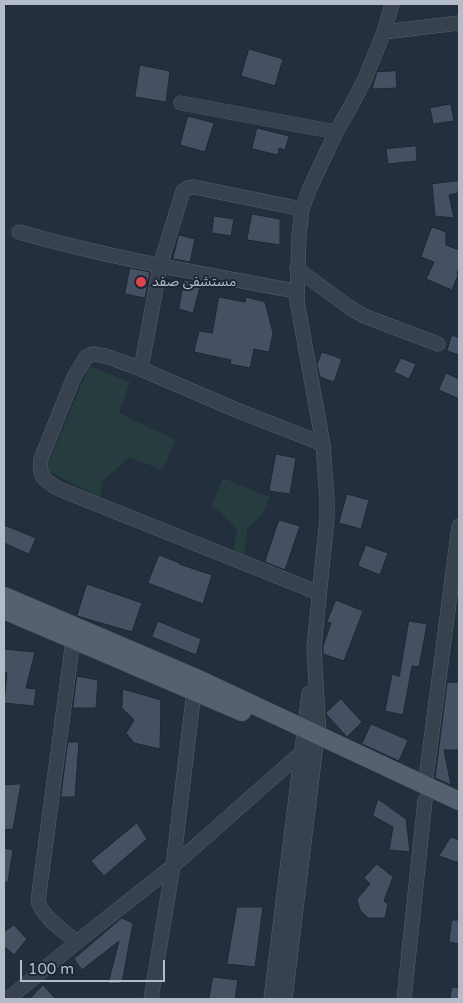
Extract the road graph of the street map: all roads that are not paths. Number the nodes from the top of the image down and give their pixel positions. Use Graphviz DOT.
graph roads {
  1 [pos="392,4"];
  2 [pos="459,23"];
  3 [pos="384,32"];
  4 [pos="181,103"];
  5 [pos="336,132"];
  6 [pos="302,209"];
  7 [pos="19,232"];
  8 [pos="160,266"];
  9 [pos="297,269"];
  10 [pos="296,291"];
  11 [pos="438,344"];
  12 [pos="141,368"];
  13 [pos="322,444"];
  14 [pos="459,526"];
  15 [pos="319,593"];
  16 [pos="4,596"];
  17 [pos="4,610"];
  18 [pos="73,640"];
  19 [pos="195,684"];
  20 [pos="309,740"];
  21 [pos="425,793"];
  22 [pos="459,801"];
  23 [pos="459,814"];
  24 [pos="173,866"];
  25 [pos="77,942"];
  26 [pos="8,999"];
  27 [pos="151,999"];
  28 [pos="271,999"];
  29 [pos="285,999"];
  30 [pos="404,999"];
  1 -- 3 [label="street"];
  2 -- 3 [label="street"];
  3 -- 5 [label="street"];
  4 -- 5 [label="street"];
  5 -- 6 [label="street"];
  6 -- 8 [label="street"];
  6 -- 9 [label="street"];
  7 -- 8 [label="street"];
  8 -- 10 [label="street"];
  8 -- 12 [label="street"];
  9 -- 10 [label="street"];
  9 -- 11 [label="street"];
  10 -- 13 [label="street"];
  12 -- 13 [label="street"];
  12 -- 15 [label="street"];
  13 -- 15 [label="street"];
  14 -- 21 [label="street"];
  15 -- 20 [label="street"];
  16 -- 19 [label="main road"];
  17 -- 18 [label="main road"];
  18 -- 19 [label="main road"];
  18 -- 25 [label="street"];
  19 -- 20 [label="main road"];
  19 -- 24 [label="street"];
  20 -- 21 [label="main road"];
  20 -- 24 [label="street"];
  20 -- 28 [label="street"];
  20 -- 29 [label="street"];
  21 -- 22 [label="main road"];
  21 -- 23 [label="main road"];
  21 -- 30 [label="street"];
  24 -- 25 [label="street"];
  24 -- 27 [label="street"];
  25 -- 26 [label="street"];
}
